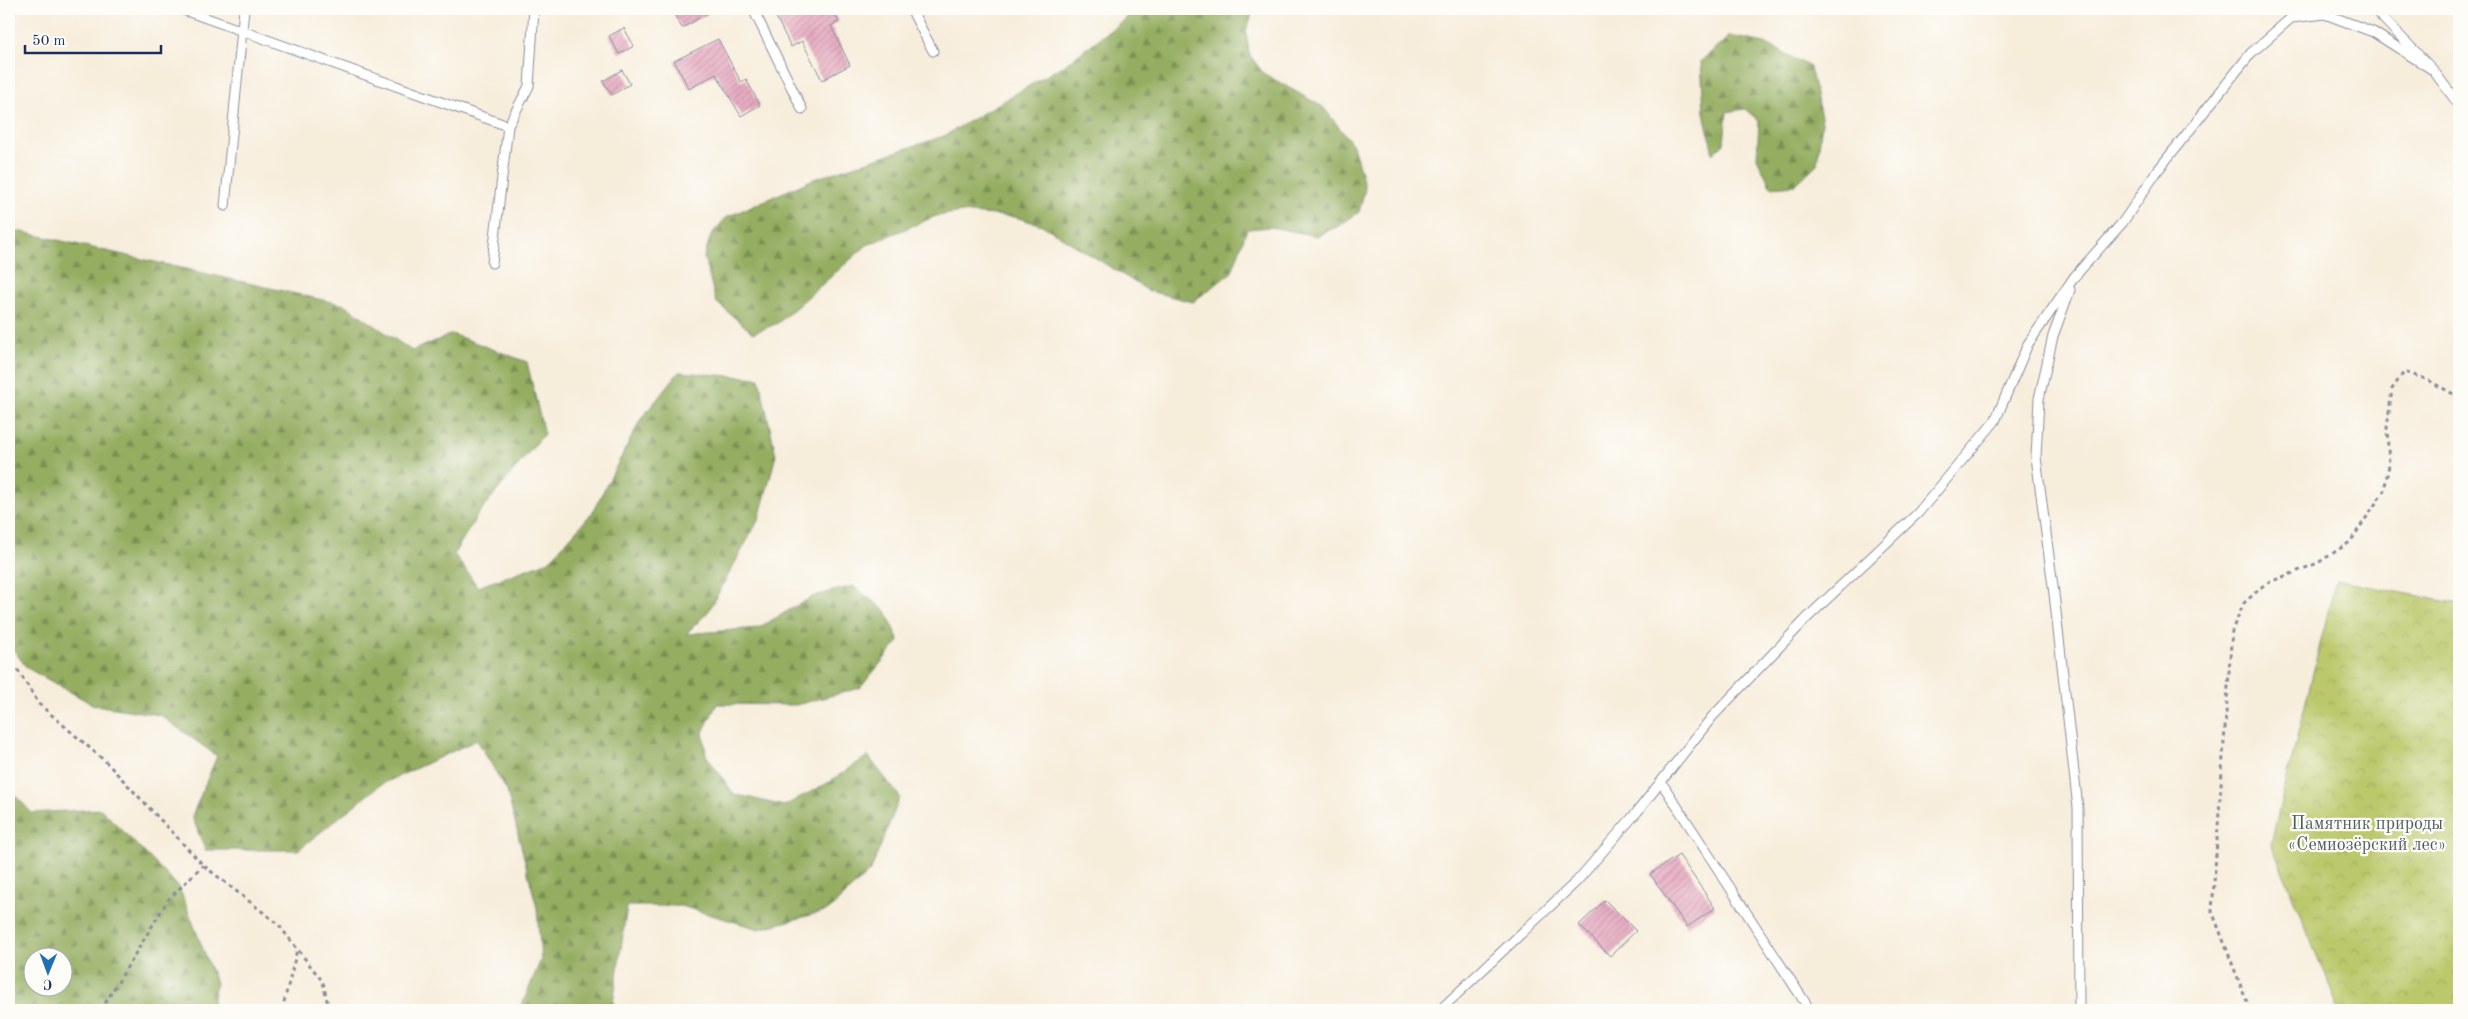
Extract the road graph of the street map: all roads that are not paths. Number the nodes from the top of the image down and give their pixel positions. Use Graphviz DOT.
graph roads {
  1 [pos="11,9"];
  2 [pos="181,9"];
  3 [pos="244,9"];
  4 [pos="534,9"];
  5 [pos="753,9"];
  6 [pos="911,9"];
  7 [pos="2374,9"];
  8 [pos="9,19"];
  9 [pos="241,31"];
  10 [pos="933,51"];
  11 [pos="2433,70"];
  12 [pos="2459,105"];
  13 [pos="802,109"];
  14 [pos="508,126"];
  15 [pos="225,206"];
  16 [pos="492,263"];
  17 [pos="2075,276"];
  18 [pos="1661,782"];
  19 [pos="1440,1010"];
  20 [pos="1810,1010"];
  21 [pos="2079,1010"];
  1 -- 8 [label="lane"];
  2 -- 9 [label="lane"];
  3 -- 9 [label="lane"];
  4 -- 14 [label="lane"];
  5 -- 13 [label="lane"];
  6 -- 10 [label="lane"];
  7 -- 11 [label="lane"];
  9 -- 14 [label="lane"];
  9 -- 15 [label="lane"];
  11 -- 12 [label="lane"];
  11 -- 17 [label="lane"];
  14 -- 16 [label="lane"];
  17 -- 18 [label="lane"];
  17 -- 21 [label="lane"];
  18 -- 19 [label="lane"];
  18 -- 20 [label="lane"];
}
